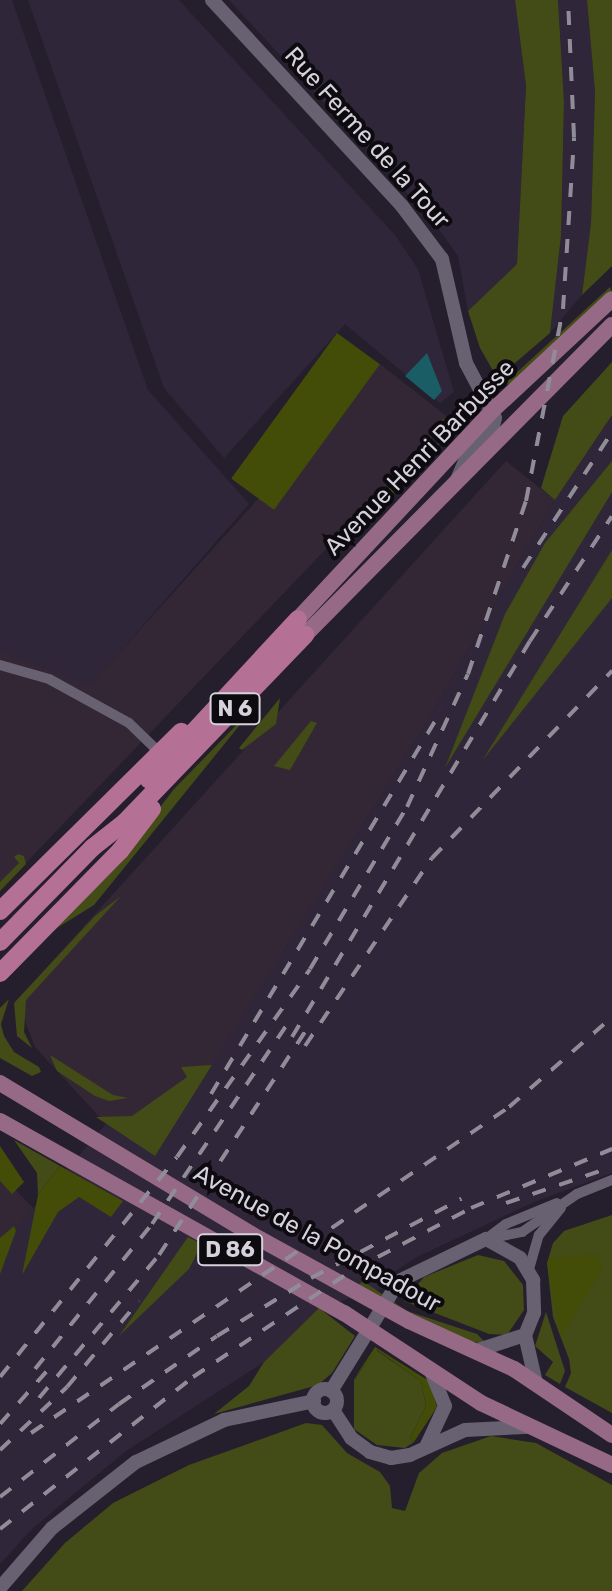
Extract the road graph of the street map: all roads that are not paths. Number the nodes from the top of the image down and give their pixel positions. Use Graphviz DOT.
graph roads {
  1 [pos="212,0"];
  2 [pos="612,299"];
  3 [pos="612,325"];
  4 [pos="494,409"];
  5 [pos="456,484"];
  6 [pos="302,627"];
  7 [pos="0,665"];
  8 [pos="201,720"];
  9 [pos="158,751"];
  10 [pos="165,781"];
  11 [pos="109,832"];
  12 [pos="0,911"];
  13 [pos="0,942"];
  14 [pos="0,973"];
  15 [pos="0,1083"];
  16 [pos="0,1121"];
  17 [pos="612,1180"];
  18 [pos="567,1201"];
  19 [pos="486,1239"];
  20 [pos="529,1269"];
  21 [pos="525,1335"];
  22 [pos="475,1351"];
  23 [pos="421,1359"];
  24 [pos="536,1383"];
  25 [pos="331,1391"];
  26 [pos="314,1401"];
  27 [pos="333,1410"];
  28 [pos="541,1430"];
  29 [pos="612,1435"];
  30 [pos="426,1448"];
  31 [pos="612,1465"];
  32 [pos="0,1588"];
  1 -- 4 [label="street, Rue Ferme de la Tour"];
  2 -- 4 [label="main road, Avenue Henri Barbusse / N 6"];
  3 -- 5 [label="main road, Avenue Henri Barbusse / N 6"];
  4 -- 5 [label="street"];
  4 -- 6 [label="main road, Avenue Henri Barbusse / N 6"];
  5 -- 6 [label="main road, Avenue Henri Barbusse / N 6"];
  6 -- 8 [label="highway, N 6"];
  6 -- 10 [label="highway, N 6"];
  7 -- 9 [label="street"];
  8 -- 9 [label="highway"];
  8 -- 11 [label="highway, N 6"];
  9 -- 12 [label="highway"];
  10 -- 11 [label="highway, N 6"];
  10 -- 14 [label="highway"];
  11 -- 13 [label="highway, N 6"];
  15 -- 22 [label="main road, Avenue de la Pompadour / D 86"];
  16 -- 23 [label="main road, D 86"];
  17 -- 18 [label="street"];
  18 -- 19 [label="street"];
  18 -- 20 [label="street"];
  19 -- 20 [label="street"];
  19 -- 25 [label="street"];
  20 -- 21 [label="street"];
  21 -- 22 [label="street"];
  21 -- 24 [label="street"];
  22 -- 24 [label="main road, Avenue de la Pompadour / D 86"];
  23 -- 28 [label="main road, D 86"];
  23 -- 30 [label="street"];
  24 -- 29 [label="main road, Avenue de la Pompadour / D 86"];
  25 -- 26 [label="street"];
  25 -- 27 [label="street"];
  26 -- 27 [label="street"];
  26 -- 32 [label="street"];
  27 -- 30 [label="street"];
  28 -- 30 [label="street"];
  28 -- 31 [label="main road, D 86"];
}
